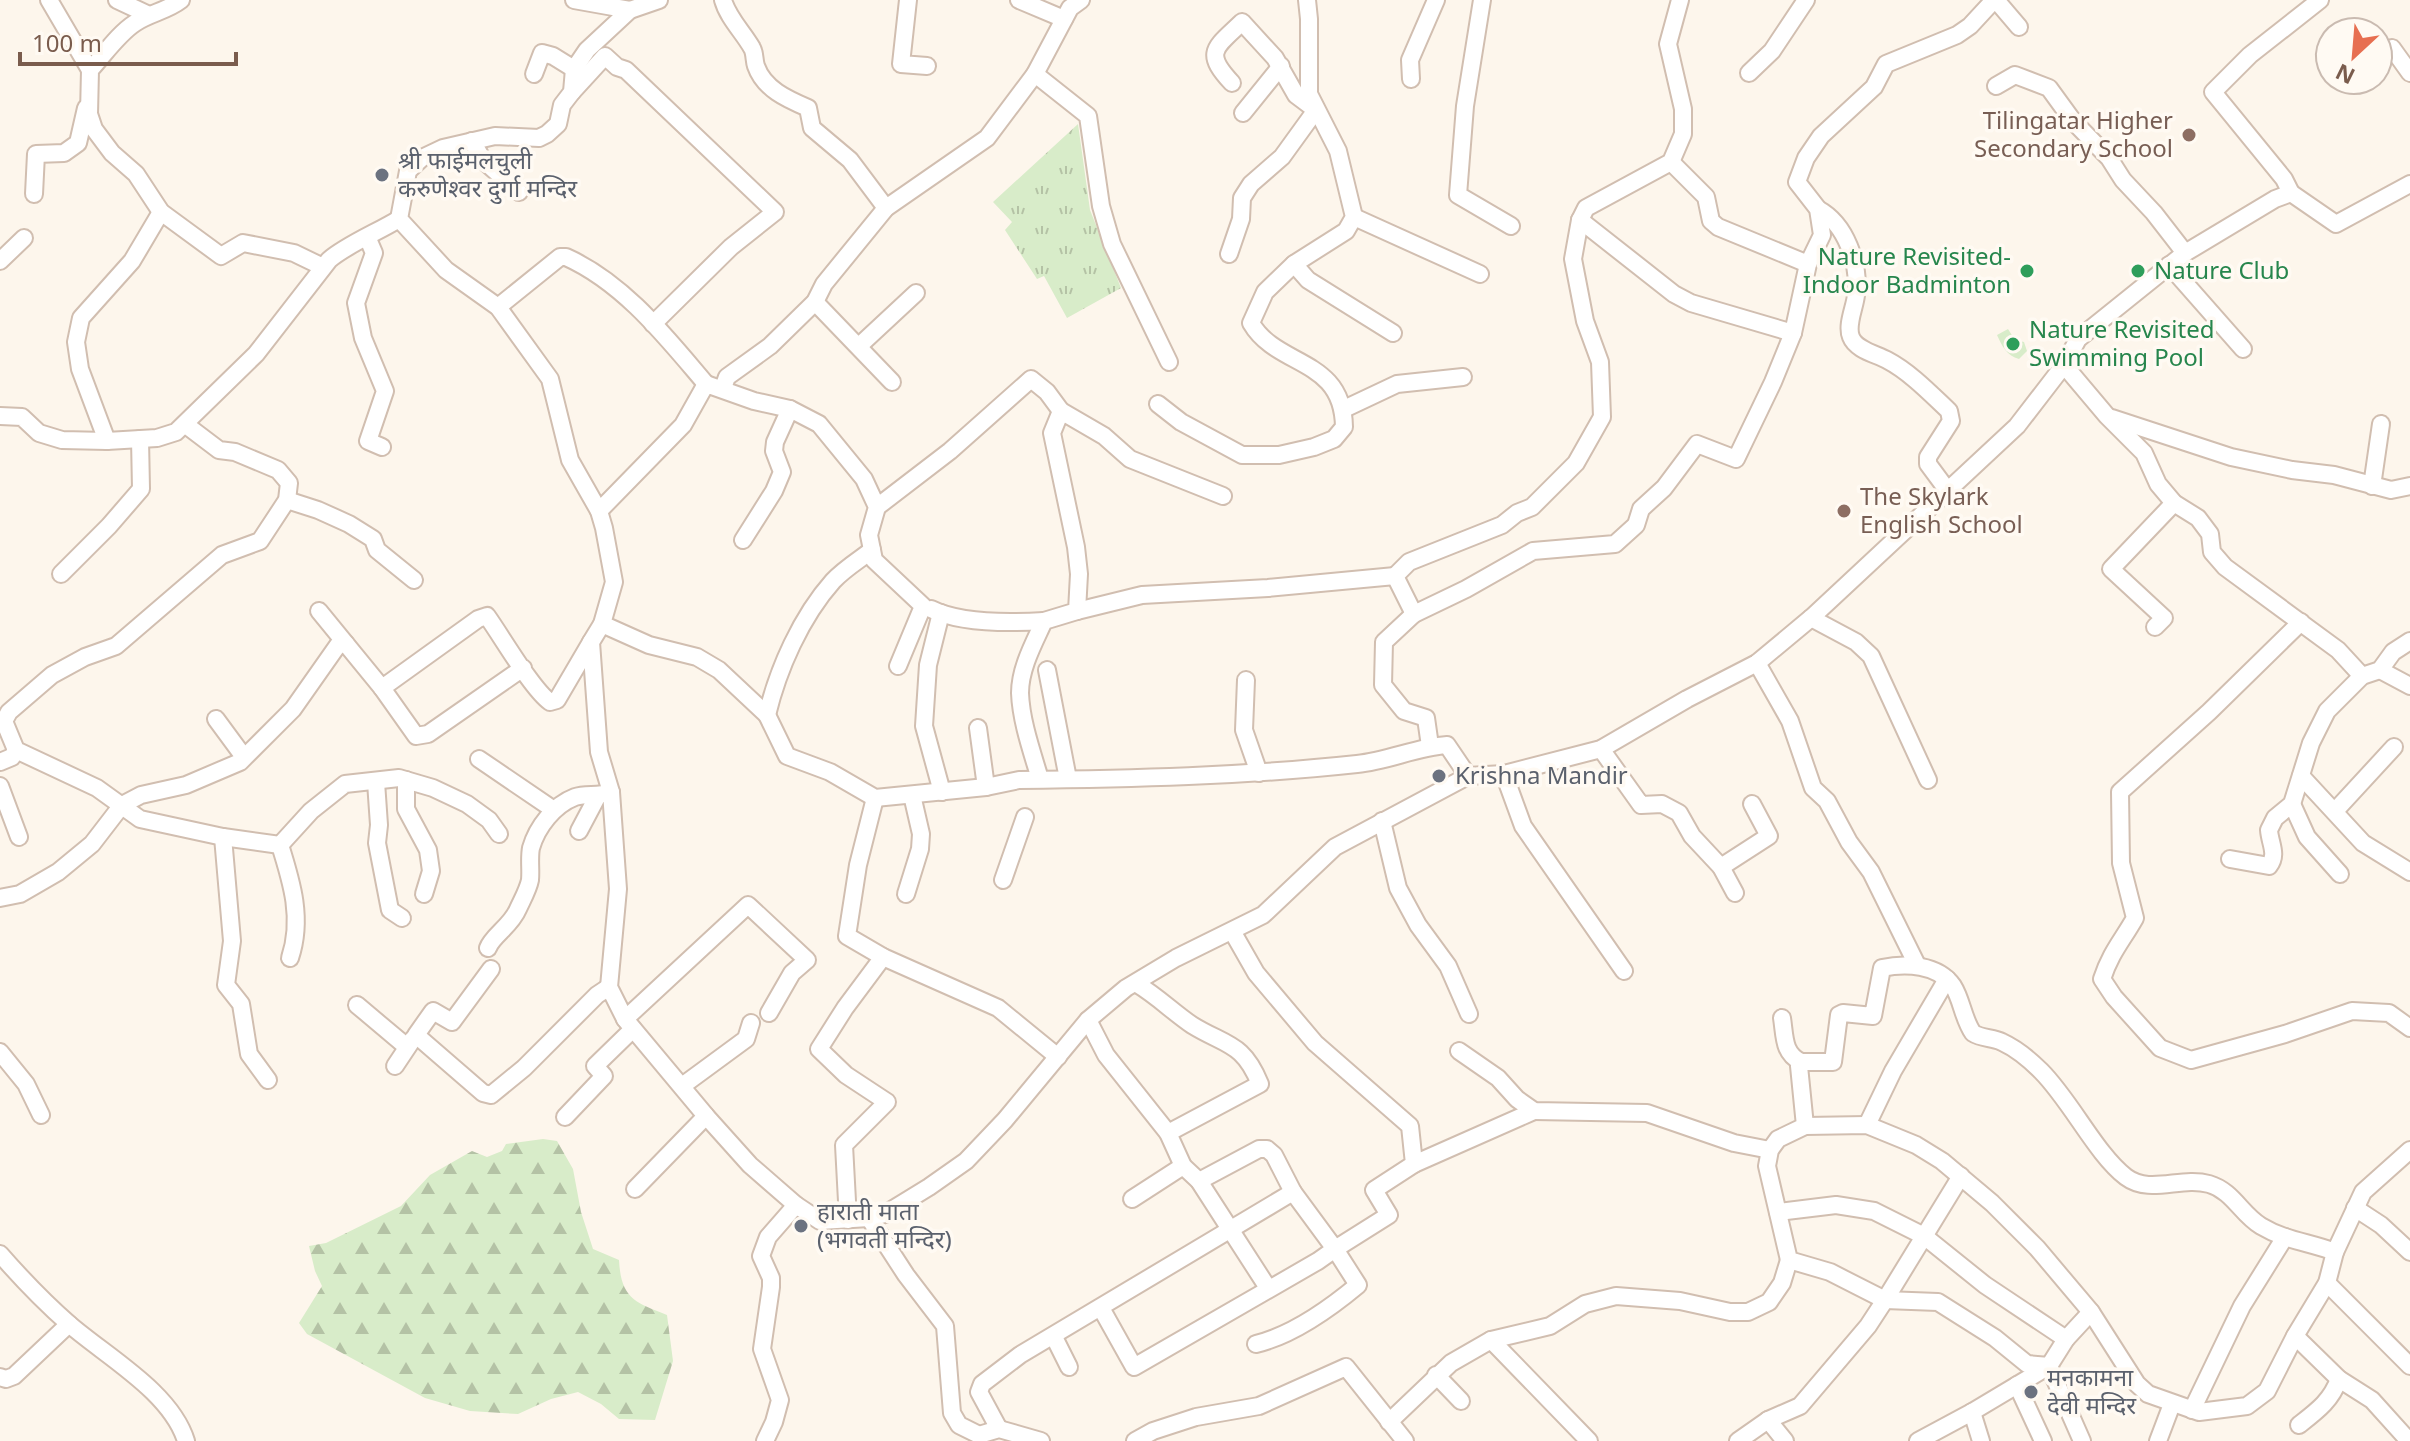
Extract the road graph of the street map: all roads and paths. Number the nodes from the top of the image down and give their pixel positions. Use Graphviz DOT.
graph roads {
  1 [pos="49,0"];
  2 [pos="117,0"];
  3 [pos="181,0"];
  4 [pos="574,0"];
  5 [pos="659,0"];
  6 [pos="723,0"];
  7 [pos="908,0"];
  8 [pos="1019,0"];
  9 [pos="1081,0"];
  10 [pos="1307,0"];
  11 [pos="1436,0"];
  12 [pos="1482,0"];
  13 [pos="1680,0"];
  14 [pos="1806,0"];
  15 [pos="1995,0"];
  16 [pos="2320,0"];
  17 [pos="630,10"];
  18 [pos="149,15"];
  19 [pos="1064,19"];
  20 [pos="2019,27"];
  21 [pos="2394,51"];
  22 [pos="927,66"];
  23 [pos="1281,66"];
  24 [pos="574,69"];
  25 [pos="90,70"];
  26 [pos="1749,73"];
  27 [pos="2410,73"];
  28 [pos="534,74"];
  29 [pos="1035,74"];
  30 [pos="1411,79"];
  31 [pos="1232,83"];
  32 [pos="1996,86"];
  33 [pos="90,91"];
  34 [pos="572,92"];
  35 [pos="1316,110"];
  36 [pos="1243,113"];
  37 [pos="472,141"];
  38 [pos="1671,162"];
  39 [pos="2408,190"];
  40 [pos="519,192"];
  41 [pos="2291,193"];
  42 [pos="34,194"];
  43 [pos="886,208"];
  44 [pos="1818,209"];
  45 [pos="161,212"];
  46 [pos="1354,217"];
  47 [pos="399,219"];
  48 [pos="1580,220"];
  49 [pos="1511,226"];
  50 [pos="24,238"];
  51 [pos="368,239"];
  52 [pos="2185,253"];
  53 [pos="1229,254"];
  54 [pos="0,261"];
  55 [pos="1294,264"];
  56 [pos="1808,264"];
  57 [pos="2169,265"];
  58 [pos="323,267"];
  59 [pos="1480,274"];
  60 [pos="916,293"];
  61 [pos="815,302"];
  62 [pos="498,307"];
  63 [pos="653,324"];
  64 [pos="1393,333"];
  65 [pos="1793,333"];
  66 [pos="859,346"];
  67 [pos="2243,349"];
  68 [pos="1169,362"];
  69 [pos="2064,365"];
  70 [pos="1463,377"];
  71 [pos="892,382"];
  72 [pos="714,386"];
  73 [pos="1158,404"];
  74 [pos="790,409"];
  75 [pos="1344,409"];
  76 [pos="1061,411"];
  77 [pos="0,416"];
  78 [pos="2107,416"];
  79 [pos="2381,424"];
  80 [pos="186,425"];
  81 [pos="140,439"];
  82 [pos="107,441"];
  83 [pos="382,447"];
  84 [pos="2372,486"];
  85 [pos="2410,486"];
  86 [pos="1948,491"];
  87 [pos="1223,496"];
  88 [pos="287,500"];
  89 [pos="2174,503"];
  90 [pos="877,507"];
  91 [pos="599,511"];
  92 [pos="743,540"];
  93 [pos="872,550"];
  94 [pos="61,574"];
  95 [pos="1395,576"];
  96 [pos="414,580"];
  97 [pos="923,606"];
  98 [pos="319,611"];
  99 [pos="1077,611"];
  100 [pos="941,613"];
  101 [pos="1414,614"];
  102 [pos="1811,618"];
  103 [pos="1044,621"];
  104 [pos="2301,622"];
  105 [pos="602,624"];
  106 [pos="2155,627"];
  107 [pos="2410,641"];
  108 [pos="591,642"];
  109 [pos="346,644"];
  110 [pos="1757,663"];
  111 [pos="898,666"];
  112 [pos="523,668"];
  113 [pos="1047,670"];
  114 [pos="2380,670"];
  115 [pos="2362,676"];
  116 [pos="1246,680"];
  117 [pos="2410,686"];
  118 [pos="382,688"];
  119 [pos="767,715"];
  120 [pos="216,719"];
  121 [pos="978,728"];
  122 [pos="1430,746"];
  123 [pos="2394,747"];
  124 [pos="1601,749"];
  125 [pos="16,750"];
  126 [pos="244,757"];
  127 [pos="479,759"];
  128 [pos="0,762"];
  129 [pos="1259,773"];
  130 [pos="1504,774"];
  131 [pos="1468,776"];
  132 [pos="2301,776"];
  133 [pos="1040,779"];
  134 [pos="1068,779"];
  135 [pos="406,780"];
  136 [pos="1928,780"];
  137 [pos="376,782"];
  138 [pos="0,786"];
  139 [pos="986,787"];
  140 [pos="942,792"];
  141 [pos="604,794"];
  142 [pos="912,795"];
  143 [pos="875,798"];
  144 [pos="1752,804"];
  145 [pos="2292,804"];
  146 [pos="122,805"];
  147 [pos="554,810"];
  148 [pos="2335,811"];
  149 [pos="1025,817"];
  150 [pos="1382,821"];
  151 [pos="579,831"];
  152 [pos="499,834"];
  153 [pos="19,837"];
  154 [pos="223,837"];
  155 [pos="280,845"];
  156 [pos="2230,859"];
  157 [pos="1721,867"];
  158 [pos="2410,872"];
  159 [pos="2340,874"];
  160 [pos="1003,880"];
  161 [pos="1735,893"];
  162 [pos="424,894"];
  163 [pos="906,894"];
  164 [pos="0,898"];
  165 [pos="402,918"];
  166 [pos="1232,931"];
  167 [pos="488,948"];
  168 [pos="883,957"];
  169 [pos="290,958"];
  170 [pos="1917,965"];
  171 [pos="491,969"];
  172 [pos="1624,971"];
  173 [pos="1947,979"];
  174 [pos="1137,984"];
  175 [pos="609,987"];
  176 [pos="357,1005"];
  177 [pos="769,1013"];
  178 [pos="1469,1014"];
  179 [pos="1782,1018"];
  180 [pos="1088,1020"];
  181 [pos="751,1023"];
  182 [pos="629,1024"];
  183 [pos="2410,1028"];
  184 [pos="411,1041"];
  185 [pos="1459,1051"];
  186 [pos="0,1052"];
  187 [pos="1058,1057"];
  188 [pos="1801,1062"];
  189 [pos="395,1066"];
  190 [pos="268,1080"];
  191 [pos="682,1086"];
  192 [pos="1534,1111"];
  193 [pos="41,1115"];
  194 [pos="706,1116"];
  195 [pos="565,1117"];
  196 [pos="1867,1125"];
  197 [pos="1805,1126"];
  198 [pos="1168,1133"];
  199 [pos="1770,1150"];
  200 [pos="2410,1150"];
  201 [pos="1414,1164"];
  202 [pos="1183,1166"];
  203 [pos="1961,1176"];
  204 [pos="1199,1181"];
  205 [pos="635,1189"];
  206 [pos="1293,1192"];
  207 [pos="1132,1199"];
  208 [pos="796,1205"];
  209 [pos="2355,1208"];
  210 [pos="1778,1212"];
  211 [pos="869,1218"];
  212 [pos="848,1220"];
  213 [pos="1229,1229"];
  214 [pos="1924,1236"];
  215 [pos="2285,1237"];
  216 [pos="1335,1249"];
  217 [pos="2335,1252"];
  218 [pos="2410,1252"];
  219 [pos="0,1254"];
  220 [pos="1789,1260"];
  221 [pos="2327,1283"];
  222 [pos="1268,1288"];
  223 [pos="1885,1300"];
  224 [pos="1101,1308"];
  225 [pos="2091,1312"];
  226 [pos="69,1324"];
  227 [pos="2295,1336"];
  228 [pos="1054,1337"];
  229 [pos="2066,1339"];
  230 [pos="1491,1340"];
  231 [pos="1256,1344"];
  232 [pos="2049,1366"];
  233 [pos="2410,1366"];
  234 [pos="1069,1367"];
  235 [pos="1436,1375"];
  236 [pos="0,1377"];
  237 [pos="2339,1379"];
  238 [pos="2017,1385"];
  239 [pos="1461,1401"];
  240 [pos="2172,1404"];
  241 [pos="2192,1410"];
  242 [pos="1972,1412"];
  243 [pos="1768,1420"];
  244 [pos="1389,1422"];
  245 [pos="2299,1425"];
  246 [pos="999,1429"];
  247 [pos="1579,1438"];
  248 [pos="186,1441"];
  249 [pos="765,1441"];
  250 [pos="1041,1441"];
  251 [pos="1135,1441"];
  252 [pos="1405,1441"];
  253 [pos="1738,1441"];
  254 [pos="1785,1441"];
  255 [pos="1918,1441"];
  256 [pos="1981,1441"];
  257 [pos="2043,1441"];
  258 [pos="2082,1441"];
  259 [pos="2158,1441"];
  260 [pos="2409,1441"];
  1 -- 25 [label="street"];
  2 -- 18 [label="street"];
  3 -- 18 [label="street"];
  4 -- 17 [label="street"];
  5 -- 17 [label="street"];
  6 -- 43 [label="street"];
  7 -- 22 [label="street"];
  8 -- 19 [label="street"];
  9 -- 19 [label="street"];
  10 -- 35 [label="street"];
  11 -- 30 [label="street"];
  12 -- 49 [label="street"];
  13 -- 38 [label="street"];
  14 -- 26 [label="street"];
  15 -- 20 [label="street"];
  15 -- 44 [label="street"];
  16 -- 41 [label="street"];
  17 -- 24 [label="street"];
  18 -- 25 [label="street"];
  19 -- 29 [label="street"];
  21 -- 27 [label="street"];
  23 -- 31 [label="street"];
  23 -- 35 [label="street"];
  23 -- 36 [label="street"];
  24 -- 28 [label="street"];
  24 -- 34 [label="street"];
  25 -- 33 [label="street"];
  29 -- 43 [label="street"];
  29 -- 68 [label="street"];
  32 -- 52 [label="street"];
  33 -- 42 [label="street"];
  33 -- 45 [label="street"];
  34 -- 37 [label="street"];
  34 -- 63 [label="street"];
  35 -- 46 [label="street"];
  35 -- 53 [label="street"];
  37 -- 40 [label="street"];
  37 -- 47 [label="street"];
  38 -- 48 [label="street"];
  38 -- 56 [label="street"];
  39 -- 41 [label="street"];
  41 -- 52 [label="street"];
  43 -- 61 [label="street"];
  44 -- 56 [label="street"];
  44 -- 86 [label="street"];
  45 -- 58 [label="street"];
  45 -- 82 [label="street"];
  46 -- 55 [label="street"];
  46 -- 59 [label="street"];
  47 -- 51 [label="street"];
  47 -- 62 [label="street"];
  48 -- 65 [label="street"];
  48 -- 95 [label="street"];
  50 -- 54 [label="street"];
  51 -- 58 [label="street"];
  51 -- 83 [label="street"];
  52 -- 57 [label="street"];
  55 -- 64 [label="street"];
  55 -- 75 [label="street"];
  56 -- 65 [label="street"];
  57 -- 67 [label="street"];
  57 -- 69 [label="street"];
  58 -- 80 [label="street"];
  60 -- 66 [label="street"];
  61 -- 66 [label="street"];
  61 -- 72 [label="street"];
  62 -- 63 [label="street"];
  62 -- 91 [label="street"];
  63 -- 72 [label="street"];
  65 -- 101 [label="street"];
  66 -- 71 [label="street"];
  69 -- 78 [label="street"];
  69 -- 86 [label="street"];
  70 -- 75 [label="street"];
  72 -- 74 [label="street"];
  72 -- 91 [label="street"];
  73 -- 75 [label="street"];
  74 -- 90 [label="street"];
  74 -- 92 [label="street"];
  76 -- 87 [label="street"];
  76 -- 90 [label="street"];
  76 -- 99 [label="street"];
  77 -- 82 [label="street"];
  78 -- 84 [label="street"];
  78 -- 89 [label="street"];
  79 -- 84 [label="street"];
  80 -- 81 [label="street"];
  80 -- 88 [label="street"];
  81 -- 82 [label="street"];
  81 -- 94 [label="street"];
  84 -- 85 [label="street"];
  86 -- 102 [label="street"];
  88 -- 96 [label="street"];
  88 -- 125 [label="street"];
  89 -- 104 [label="street"];
  89 -- 106 [label="street"];
  90 -- 93 [label="street"];
  91 -- 105 [label="street"];
  93 -- 97 [label="street"];
  93 -- 119 [label="street"];
  95 -- 99 [label="street"];
  95 -- 101 [label="street"];
  97 -- 100 [label="street"];
  97 -- 111 [label="street"];
  98 -- 109 [label="street"];
  99 -- 103 [label="street"];
  100 -- 103 [label="street"];
  100 -- 140 [label="street"];
  101 -- 122 [label="street"];
  102 -- 110 [label="street"];
  102 -- 136 [label="street"];
  103 -- 133 [label="street"];
  104 -- 115 [label="street"];
  104 -- 183 [label="street"];
  105 -- 108 [label="street"];
  105 -- 119 [label="street"];
  107 -- 114 [label="street"];
  108 -- 112 [label="street"];
  108 -- 141 [label="street"];
  109 -- 118 [label="street"];
  109 -- 126 [label="street"];
  110 -- 124 [label="street"];
  110 -- 170 [label="street"];
  112 -- 118 [label="street"];
  112 -- 118 [label="street"];
  113 -- 134 [label="street"];
  114 -- 115 [label="street"];
  114 -- 117 [label="street"];
  115 -- 132 [label="street"];
  116 -- 129 [label="street"];
  119 -- 143 [label="street"];
  120 -- 126 [label="street"];
  121 -- 139 [label="street"];
  122 -- 129 [label="street"];
  122 -- 131 [label="street"];
  123 -- 148 [label="street"];
  124 -- 130 [label="street"];
  124 -- 157 [label="street"];
  125 -- 128 [label="street"];
  125 -- 146 [label="street"];
  126 -- 146 [label="street"];
  127 -- 147 [label="street"];
  129 -- 134 [label="street"];
  130 -- 131 [label="street"];
  130 -- 172 [label="street"];
  131 -- 150 [label="street"];
  132 -- 145 [label="street"];
  132 -- 148 [label="street"];
  133 -- 134 [label="street"];
  133 -- 139 [label="street"];
  135 -- 137 [label="street"];
  135 -- 152 [label="street"];
  135 -- 162 [label="street"];
  137 -- 155 [label="street"];
  137 -- 165 [label="street"];
  138 -- 153 [label="street"];
  139 -- 140 [label="street"];
  140 -- 142 [label="street"];
  141 -- 147 [label="street"];
  141 -- 151 [label="street"];
  141 -- 175 [label="street"];
  142 -- 143 [label="street"];
  142 -- 163 [label="street"];
  143 -- 168 [label="street"];
  144 -- 157 [label="street"];
  145 -- 156 [label="street"];
  145 -- 159 [label="street"];
  146 -- 154 [label="street"];
  146 -- 164 [label="street"];
  147 -- 167 [label="street"];
  148 -- 158 [label="street"];
  149 -- 160 [label="street"];
  150 -- 166 [label="street"];
  150 -- 178 [label="street"];
  154 -- 155 [label="street"];
  154 -- 190 [label="street"];
  155 -- 169 [label="street"];
  157 -- 161 [label="street"];
  166 -- 174 [label="street"];
  166 -- 201 [label="street"];
  168 -- 187 [label="street"];
  168 -- 212 [label="street"];
  170 -- 173 [label="street"];
  170 -- 188 [label="street"];
  171 -- 184 [label="street"];
  173 -- 196 [label="street"];
  173 -- 215 [label="street"];
  174 -- 180 [label="street"];
  174 -- 198 [label="street"];
  175 -- 182 [label="street"];
  175 -- 184 [label="street"];
  176 -- 184 [label="street"];
  177 -- 182 [label="street"];
  179 -- 188 [label="street"];
  180 -- 187 [label="street"];
  180 -- 198 [label="street"];
  181 -- 191 [label="street"];
  182 -- 191 [label="street"];
  182 -- 195 [label="street"];
  184 -- 189 [label="street"];
  185 -- 192 [label="street"];
  186 -- 193 [label="street"];
  187 -- 211 [label="street"];
  188 -- 197 [label="street"];
  191 -- 194 [label="street"];
  192 -- 199 [label="street"];
  192 -- 201 [label="street"];
  194 -- 205 [label="street"];
  194 -- 208 [label="street"];
  196 -- 197 [label="street"];
  196 -- 203 [label="street"];
  197 -- 199 [label="street"];
  198 -- 202 [label="street"];
  199 -- 210 [label="street"];
  200 -- 209 [label="street"];
  201 -- 216 [label="street"];
  202 -- 204 [label="street"];
  202 -- 207 [label="street"];
  203 -- 214 [label="street"];
  203 -- 225 [label="street"];
  204 -- 206 [label="street"];
  204 -- 213 [label="street"];
  206 -- 213 [label="street"];
  206 -- 216 [label="street"];
  208 -- 212 [label="street"];
  208 -- 249 [label="street"];
  209 -- 217 [label="street"];
  209 -- 218 [label="street"];
  210 -- 214 [label="street"];
  210 -- 220 [label="street"];
  211 -- 212 [label="street"];
  211 -- 246 [label="street"];
  213 -- 222 [label="street"];
  213 -- 224 [label="street"];
  214 -- 223 [label="street"];
  214 -- 229 [label="street"];
  215 -- 217 [label="street"];
  215 -- 241 [label="street"];
  216 -- 222 [label="street"];
  216 -- 231 [label="street"];
  217 -- 221 [label="street"];
  219 -- 226 [label="street"];
  220 -- 223 [label="street"];
  220 -- 230 [label="street"];
  221 -- 227 [label="street"];
  221 -- 233 [label="street"];
  222 -- 224 [label="street"];
  223 -- 232 [label="street"];
  223 -- 243 [label="street"];
  224 -- 228 [label="street"];
  225 -- 229 [label="street"];
  225 -- 240 [label="street"];
  226 -- 236 [label="street"];
  226 -- 248 [label="street"];
  227 -- 237 [label="street"];
  227 -- 241 [label="street"];
  228 -- 234 [label="street"];
  228 -- 246 [label="street"];
  229 -- 232 [label="street"];
  230 -- 235 [label="street"];
  230 -- 247 [label="street"];
  232 -- 238 [label="street"];
  232 -- 258 [label="street"];
  235 -- 239 [label="street"];
  235 -- 244 [label="street"];
  237 -- 245 [label="street"];
  237 -- 260 [label="street"];
  238 -- 242 [label="street"];
  238 -- 257 [label="street"];
  240 -- 241 [label="street"];
  240 -- 259 [label="street"];
  242 -- 255 [label="street"];
  242 -- 256 [label="street"];
  243 -- 253 [label="street"];
  243 -- 254 [label="street"];
  244 -- 251 [label="street"];
  244 -- 252 [label="street"];
  246 -- 250 [label="street"];
}
